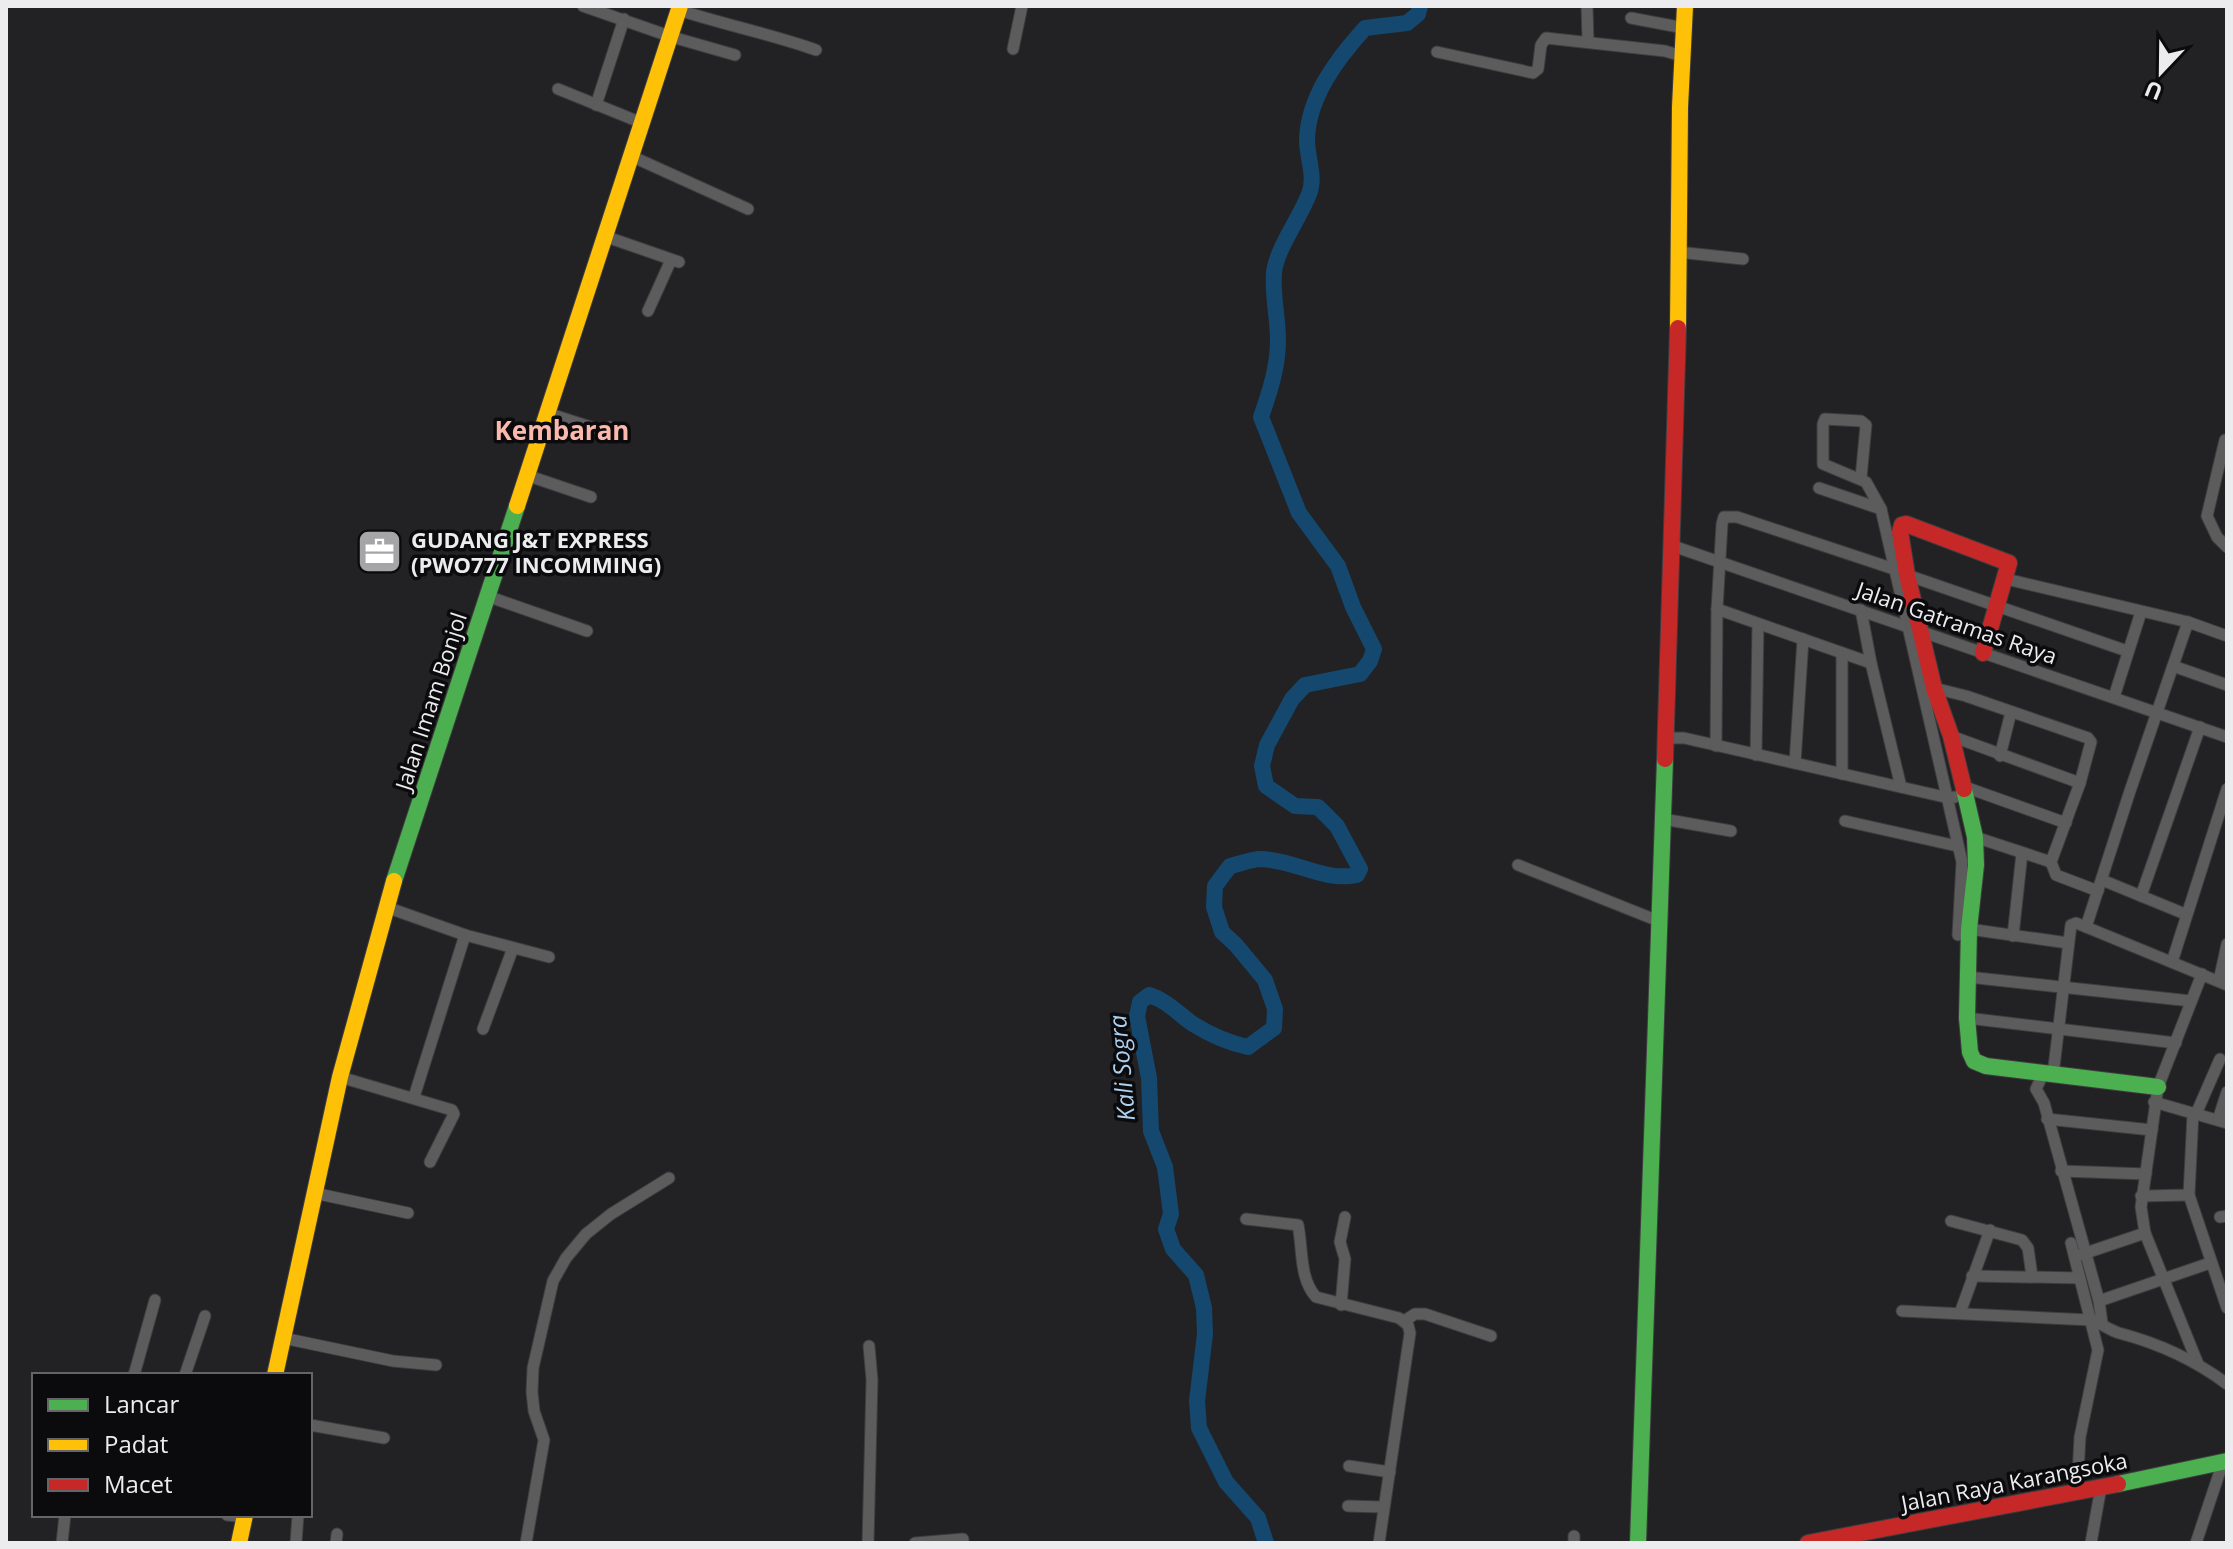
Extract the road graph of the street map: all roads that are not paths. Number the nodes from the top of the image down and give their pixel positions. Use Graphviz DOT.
graph roads {
  1 [pos="583,6"];
  2 [pos="1022,6"];
  3 [pos="1587,6"];
  4 [pos="1685,6"];
  5 [pos="680,8"];
  6 [pos="1631,18"];
  7 [pos="624,19"];
  8 [pos="1684,28"];
  9 [pos="672,37"];
  10 [pos="1588,42"];
  11 [pos="1013,49"];
  12 [pos="816,50"];
  13 [pos="1437,52"];
  14 [pos="735,55"];
  15 [pos="1682,56"];
  16 [pos="558,89"];
  17 [pos="596,105"];
  18 [pos="642,123"];
  19 [pos="631,156"];
  20 [pos="748,209"];
  21 [pos="604,236"];
  22 [pos="1678,252"];
  23 [pos="1743,259"];
  24 [pos="648,311"];
  25 [pos="547,413"];
  26 [pos="610,427"];
  27 [pos="2225,440"];
  28 [pos="526,475"];
  29 [pos="1861,478"];
  30 [pos="2221,482"];
  31 [pos="1819,488"];
  32 [pos="591,497"];
  33 [pos="1881,509"];
  34 [pos="1673,546"];
  35 [pos="2227,547"];
  36 [pos="1719,561"];
  37 [pos="1900,572"];
  38 [pos="2006,579"];
  39 [pos="487,596"];
  40 [pos="1997,606"];
  41 [pos="1717,609"];
  42 [pos="1861,610"];
  43 [pos="2141,612"];
  44 [pos="2188,622"];
  45 [pos="1758,624"];
  46 [pos="1914,630"];
  47 [pos="587,631"];
  48 [pos="2227,636"];
  49 [pos="1803,639"];
  50 [pos="2127,651"];
  51 [pos="1842,653"];
  52 [pos="1983,653"];
  53 [pos="1871,663"];
  54 [pos="2173,666"];
  55 [pos="2227,685"];
  56 [pos="1934,688"];
  57 [pos="2114,697"];
  58 [pos="2011,712"];
  59 [pos="2158,712"];
  60 [pos="2200,727"];
  61 [pos="1951,736"];
  62 [pos="2227,737"];
  63 [pos="1666,738"];
  64 [pos="1716,746"];
  65 [pos="1756,755"];
  66 [pos="2000,756"];
  67 [pos="1795,763"];
  68 [pos="1842,774"];
  69 [pos="2080,783"];
  70 [pos="1901,787"];
  71 [pos="2227,789"];
  72 [pos="1960,793"];
  73 [pos="1663,819"];
  74 [pos="1845,821"];
  75 [pos="2066,823"];
  76 [pos="1731,831"];
  77 [pos="1975,837"];
  78 [pos="1957,846"];
  79 [pos="2022,853"];
  80 [pos="2051,862"];
  81 [pos="1518,865"];
  82 [pos="2100,886"];
  83 [pos="2141,896"];
  84 [pos="386,907"];
  85 [pos="2185,914"];
  86 [pos="1661,922"];
  87 [pos="2086,927"];
  88 [pos="1964,932"];
  89 [pos="465,935"];
  90 [pos="2013,936"];
  91 [pos="2068,943"];
  92 [pos="2227,944"];
  93 [pos="513,948"];
  94 [pos="549,957"];
  95 [pos="2172,962"];
  96 [pos="2202,974"];
  97 [pos="1968,977"];
  98 [pos="2223,983"];
  99 [pos="2064,986"];
  100 [pos="2191,1001"];
  101 [pos="1967,1018"];
  102 [pos="483,1029"];
  103 [pos="2057,1031"];
  104 [pos="2176,1043"];
  105 [pos="2220,1059"];
  106 [pos="2048,1074"];
  107 [pos="340,1077"];
  108 [pos="2227,1092"];
  109 [pos="2156,1094"];
  110 [pos="414,1097"];
  111 [pos="2194,1114"];
  112 [pos="2047,1119"];
  113 [pos="2222,1122"];
  114 [pos="2152,1130"];
  115 [pos="430,1162"];
  116 [pos="2061,1171"];
  117 [pos="2146,1174"];
  118 [pos="669,1178"];
  119 [pos="314,1193"];
  120 [pos="2189,1195"];
  121 [pos="2141,1196"];
  122 [pos="408,1213"];
  123 [pos="1345,1217"];
  124 [pos="1246,1219"];
  125 [pos="1951,1221"];
  126 [pos="1990,1230"];
  127 [pos="2145,1233"];
  128 [pos="2071,1243"];
  129 [pos="2080,1255"];
  130 [pos="2210,1263"];
  131 [pos="1972,1276"];
  132 [pos="2032,1276"];
  133 [pos="2163,1277"];
  134 [pos="2080,1278"];
  135 [pos="155,1300"];
  136 [pos="2099,1301"];
  137 [pos="1341,1305"];
  138 [pos="2227,1308"];
  139 [pos="1902,1311"];
  140 [pos="1960,1313"];
  141 [pos="205,1316"];
  142 [pos="1404,1321"];
  143 [pos="2096,1322"];
  144 [pos="1491,1336"];
  145 [pos="283,1338"];
  146 [pos="869,1346"];
  147 [pos="2198,1364"];
  148 [pos="436,1365"];
  149 [pos="135,1373"];
  150 [pos="186,1373"];
  151 [pos="275,1373"];
  152 [pos="2227,1384"];
  153 [pos="312,1427"];
  154 [pos="384,1438"];
  155 [pos="2225,1461"];
  156 [pos="1349,1466"];
  157 [pos="1390,1472"];
  158 [pos="2101,1487"];
  159 [pos="2077,1492"];
  160 [pos="1348,1506"];
  161 [pos="1382,1507"];
  162 [pos="65,1517"];
  163 [pos="245,1517"];
  164 [pos="298,1517"];
  165 [pos="2200,1542"];
  166 [pos="62,1543"];
  167 [pos="239,1543"];
  168 [pos="296,1543"];
  169 [pos="526,1543"];
  170 [pos="868,1543"];
  171 [pos="915,1543"];
  172 [pos="963,1543"];
  173 [pos="1379,1543"];
  174 [pos="1638,1543"];
  175 [pos="1808,1543"];
  176 [pos="2091,1543"];
  1 -- 7 [label="street"];
  2 -- 11 [label="street"];
  3 -- 10 [label="street"];
  4 -- 8 [label="street"];
  5 -- 9 [label="street, Jalan Imam Bonjol"];
  5 -- 12 [label="street"];
  6 -- 8 [label="street"];
  7 -- 9 [label="street"];
  7 -- 17 [label="street"];
  8 -- 15 [label="street"];
  9 -- 14 [label="street"];
  9 -- 18 [label="street, Jalan Imam Bonjol"];
  10 -- 13 [label="street"];
  10 -- 15 [label="street"];
  15 -- 22 [label="street"];
  16 -- 17 [label="street"];
  17 -- 18 [label="street"];
  18 -- 19 [label="street, Jalan Imam Bonjol"];
  19 -- 20 [label="street"];
  19 -- 21 [label="street, Jalan Imam Bonjol"];
  21 -- 24 [label="street"];
  21 -- 25 [label="street, Jalan Imam Bonjol"];
  22 -- 23 [label="street"];
  22 -- 34 [label="street"];
  25 -- 26 [label="street"];
  25 -- 28 [label="street, Jalan Imam Bonjol"];
  27 -- 30 [label="street"];
  28 -- 32 [label="street"];
  28 -- 39 [label="street, Jalan Imam Bonjol"];
  29 -- 29 [label="street"];
  29 -- 33 [label="street"];
  30 -- 35 [label="street"];
  31 -- 33 [label="street"];
  33 -- 37 [label="street"];
  34 -- 36 [label="street, Jalan Gatramas Raya"];
  34 -- 63 [label="street"];
  36 -- 37 [label="street"];
  36 -- 41 [label="street"];
  36 -- 42 [label="street, Jalan Gatramas Raya"];
  37 -- 38 [label="street"];
  37 -- 40 [label="street"];
  37 -- 46 [label="street"];
  38 -- 40 [label="street"];
  38 -- 43 [label="street"];
  39 -- 47 [label="street"];
  39 -- 84 [label="street, Jalan Imam Bonjol"];
  40 -- 50 [label="street"];
  40 -- 52 [label="street"];
  41 -- 45 [label="street"];
  41 -- 64 [label="street"];
  42 -- 46 [label="street, Jalan Gatramas Raya"];
  42 -- 53 [label="street"];
  43 -- 44 [label="street"];
  43 -- 50 [label="street"];
  44 -- 48 [label="street"];
  44 -- 54 [label="street"];
  45 -- 49 [label="street"];
  45 -- 65 [label="street"];
  46 -- 52 [label="street, Jalan Gatramas Raya"];
  46 -- 56 [label="street"];
  46 -- 72 [label="street"];
  49 -- 51 [label="street"];
  49 -- 67 [label="street"];
  50 -- 57 [label="street"];
  51 -- 53 [label="street"];
  51 -- 68 [label="street"];
  52 -- 57 [label="street, Jalan Gatramas Raya"];
  53 -- 70 [label="street"];
  54 -- 55 [label="street"];
  54 -- 59 [label="street"];
  56 -- 58 [label="street"];
  56 -- 61 [label="street"];
  57 -- 59 [label="street, Jalan Gatramas Raya"];
  58 -- 66 [label="street"];
  58 -- 69 [label="street"];
  59 -- 60 [label="street, Jalan Gatramas Raya"];
  59 -- 82 [label="street"];
  60 -- 62 [label="street, Jalan Gatramas Raya"];
  60 -- 83 [label="street"];
  61 -- 66 [label="street"];
  61 -- 72 [label="street"];
  63 -- 64 [label="street"];
  63 -- 73 [label="street"];
  64 -- 65 [label="street"];
  65 -- 67 [label="street"];
  66 -- 69 [label="street"];
  67 -- 68 [label="street"];
  68 -- 70 [label="street"];
  69 -- 75 [label="street"];
  70 -- 72 [label="street"];
  71 -- 85 [label="street"];
  72 -- 75 [label="street"];
  72 -- 77 [label="street"];
  72 -- 78 [label="street"];
  73 -- 76 [label="street"];
  73 -- 86 [label="street"];
  74 -- 78 [label="street"];
  75 -- 80 [label="street"];
  77 -- 79 [label="street"];
  77 -- 88 [label="street"];
  78 -- 88 [label="street"];
  79 -- 80 [label="street"];
  79 -- 90 [label="street"];
  80 -- 82 [label="street"];
  81 -- 86 [label="street"];
  82 -- 83 [label="street"];
  82 -- 87 [label="street"];
  83 -- 85 [label="street"];
  84 -- 89 [label="street"];
  84 -- 107 [label="street, Jalan Imam Bonjol"];
  85 -- 95 [label="street"];
  86 -- 174 [label="street"];
  87 -- 91 [label="street"];
  87 -- 95 [label="street"];
  88 -- 90 [label="street"];
  88 -- 97 [label="street"];
  89 -- 93 [label="street"];
  89 -- 110 [label="street"];
  90 -- 91 [label="street"];
  91 -- 99 [label="street"];
  92 -- 98 [label="street"];
  93 -- 94 [label="street"];
  93 -- 102 [label="street"];
  95 -- 96 [label="street"];
  96 -- 98 [label="street"];
  96 -- 100 [label="street"];
  97 -- 99 [label="street"];
  97 -- 101 [label="street"];
  99 -- 100 [label="street"];
  99 -- 103 [label="street"];
  100 -- 104 [label="street"];
  101 -- 103 [label="street"];
  101 -- 106 [label="street"];
  103 -- 104 [label="street"];
  103 -- 106 [label="street"];
  104 -- 109 [label="street"];
  105 -- 111 [label="street"];
  106 -- 109 [label="street"];
  106 -- 112 [label="street"];
  107 -- 110 [label="street"];
  107 -- 119 [label="street, Jalan Imam Bonjol"];
  108 -- 113 [label="street"];
  109 -- 111 [label="street"];
  109 -- 114 [label="street"];
  110 -- 115 [label="street"];
  111 -- 113 [label="street"];
  111 -- 120 [label="street"];
  112 -- 114 [label="street"];
  112 -- 116 [label="street"];
  114 -- 117 [label="street"];
  116 -- 117 [label="street"];
  116 -- 129 [label="street"];
  117 -- 121 [label="street"];
  118 -- 169 [label="street"];
  119 -- 122 [label="street"];
  119 -- 145 [label="street, Jalan Imam Bonjol"];
  120 -- 121 [label="street"];
  120 -- 130 [label="street"];
  121 -- 127 [label="street"];
  123 -- 137 [label="street"];
  124 -- 137 [label="street"];
  125 -- 126 [label="street"];
  126 -- 131 [label="street"];
  126 -- 132 [label="street"];
  127 -- 129 [label="street"];
  127 -- 133 [label="street"];
  128 -- 129 [label="street"];
  129 -- 134 [label="street"];
  129 -- 136 [label="street"];
  130 -- 133 [label="street"];
  130 -- 138 [label="street"];
  131 -- 132 [label="street"];
  131 -- 140 [label="street"];
  132 -- 134 [label="street"];
  133 -- 136 [label="street"];
  133 -- 147 [label="street"];
  134 -- 143 [label="street"];
  135 -- 149 [label="street"];
  136 -- 143 [label="street"];
  137 -- 142 [label="street"];
  139 -- 140 [label="street"];
  140 -- 143 [label="street"];
  141 -- 150 [label="street"];
  142 -- 144 [label="street"];
  142 -- 157 [label="street"];
  143 -- 147 [label="street"];
  143 -- 159 [label="street"];
  145 -- 148 [label="street"];
  145 -- 151 [label="street, Jalan Imam Bonjol"];
  146 -- 170 [label="street"];
  147 -- 152 [label="street"];
  153 -- 154 [label="street"];
  155 -- 158 [label="street, Jalan Raya Karangsoka"];
  155 -- 165 [label="street"];
  156 -- 157 [label="street"];
  157 -- 161 [label="street"];
  158 -- 159 [label="street, Jalan Raya Karangsoka"];
  158 -- 176 [label="street"];
  159 -- 175 [label="street, Jalan Raya Karangsoka"];
  160 -- 161 [label="street"];
  161 -- 173 [label="street"];
  162 -- 166 [label="street"];
  163 -- 167 [label="street"];
  164 -- 168 [label="street"];
  171 -- 172 [label="street"];
}
